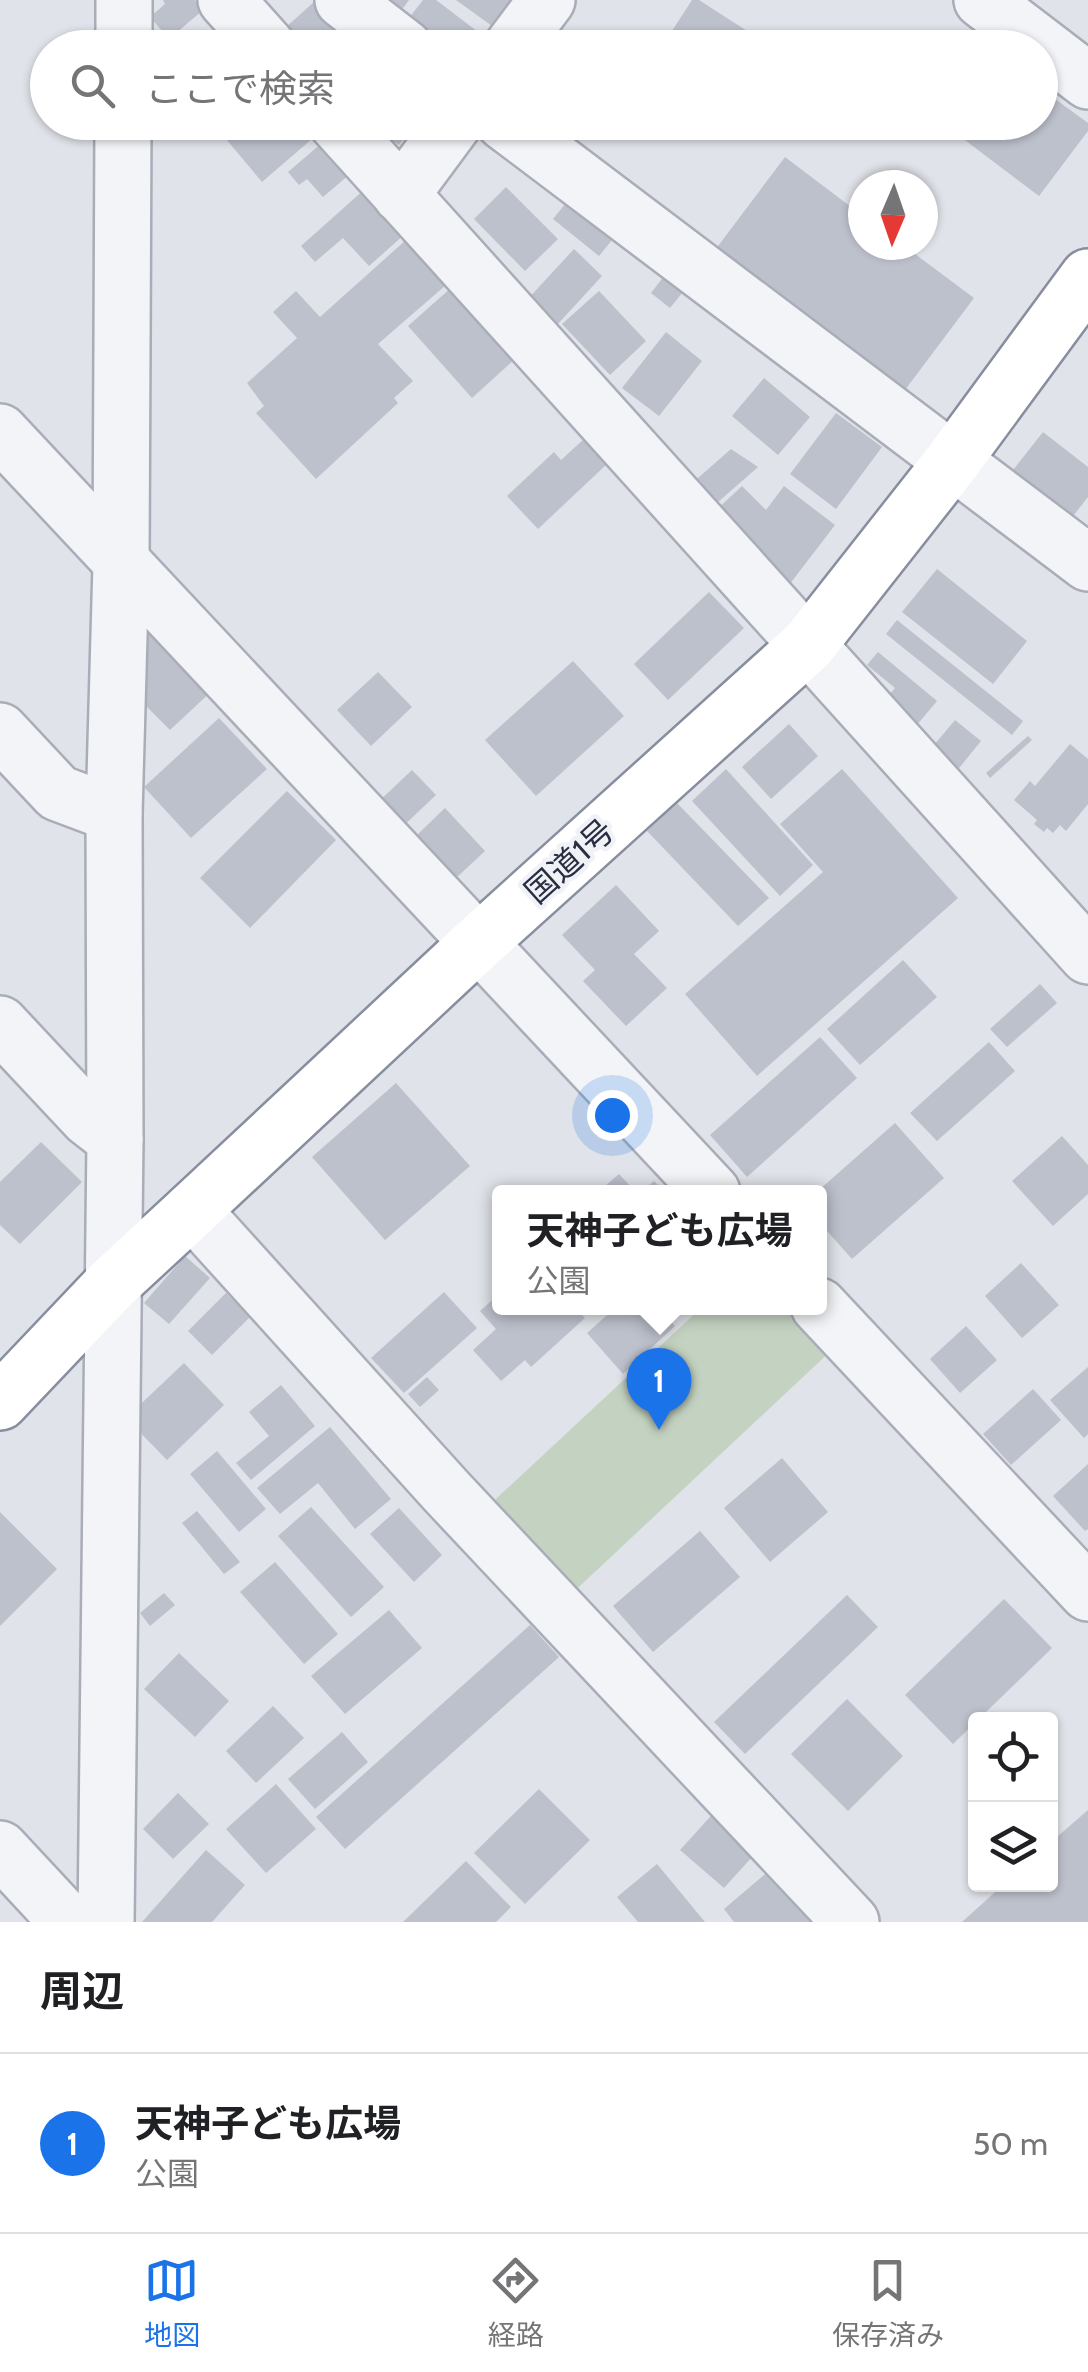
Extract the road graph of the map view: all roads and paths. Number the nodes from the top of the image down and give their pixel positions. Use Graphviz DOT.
graph roads {
  1 [pos="124,0"];
  2 [pos="226,0"];
  3 [pos="343,0"];
  4 [pos="547,0"];
  5 [pos="982,0"];
  6 [pos="124,30"];
  7 [pos="253,30"];
  8 [pos="382,30"];
  9 [pos="524,30"];
  10 [pos="1021,30"];
  11 [pos="1058,58"];
  12 [pos="1088,81"];
  13 [pos="124,140"];
  14 [pos="352,140"];
  15 [pos="442,140"];
  16 [pos="528,140"];
  17 [pos="402,195"];
  18 [pos="1088,277"];
  19 [pos="0,432"];
  20 [pos="952,462"];
  21 [pos="1088,563"];
  22 [pos="121,564"];
  23 [pos="808,645"];
  24 [pos="0,730"];
  25 [pos="114,814"];
  26 [pos="478,943"];
  27 [pos="1088,956"];
  28 [pos="0,1024"];
  29 [pos="115,1138"];
  30 [pos="705,1185"];
  31 [pos="192,1210"];
  32 [pos="112,1284"];
  33 [pos="827,1315"];
  34 [pos="0,1402"];
  35 [pos="1088,1594"];
  36 [pos="0,1849"];
  37 [pos="68,1922"];
  38 [pos="106,1922"];
  39 [pos="850,1922"];
  1 -- 6 [label="street"];
  2 -- 7 [label="street"];
  3 -- 8 [label="street"];
  4 -- 9 [label="street"];
  5 -- 10 [label="street"];
  11 -- 12 [label="street"];
  13 -- 22 [label="street"];
  14 -- 17 [label="street"];
  15 -- 17 [label="street"];
  16 -- 20 [label="street"];
  17 -- 23 [label="street"];
  18 -- 20 [label="highway, 国道1号"];
  19 -- 22 [label="street"];
  20 -- 21 [label="street"];
  20 -- 23 [label="highway, 国道1号"];
  22 -- 25 [label="street"];
  22 -- 26 [label="street"];
  23 -- 26 [label="highway, 国道1号"];
  23 -- 27 [label="street"];
  24 -- 25 [label="street"];
  25 -- 29 [label="street"];
  26 -- 30 [label="street"];
  26 -- 31 [label="highway, 国道1号"];
  28 -- 29 [label="street"];
  29 -- 32 [label="street"];
  31 -- 32 [label="highway, 国道1号"];
  31 -- 39 [label="street"];
  32 -- 34 [label="highway, 国道1号"];
  32 -- 38 [label="street"];
  33 -- 35 [label="street"];
  36 -- 37 [label="street"];
}
